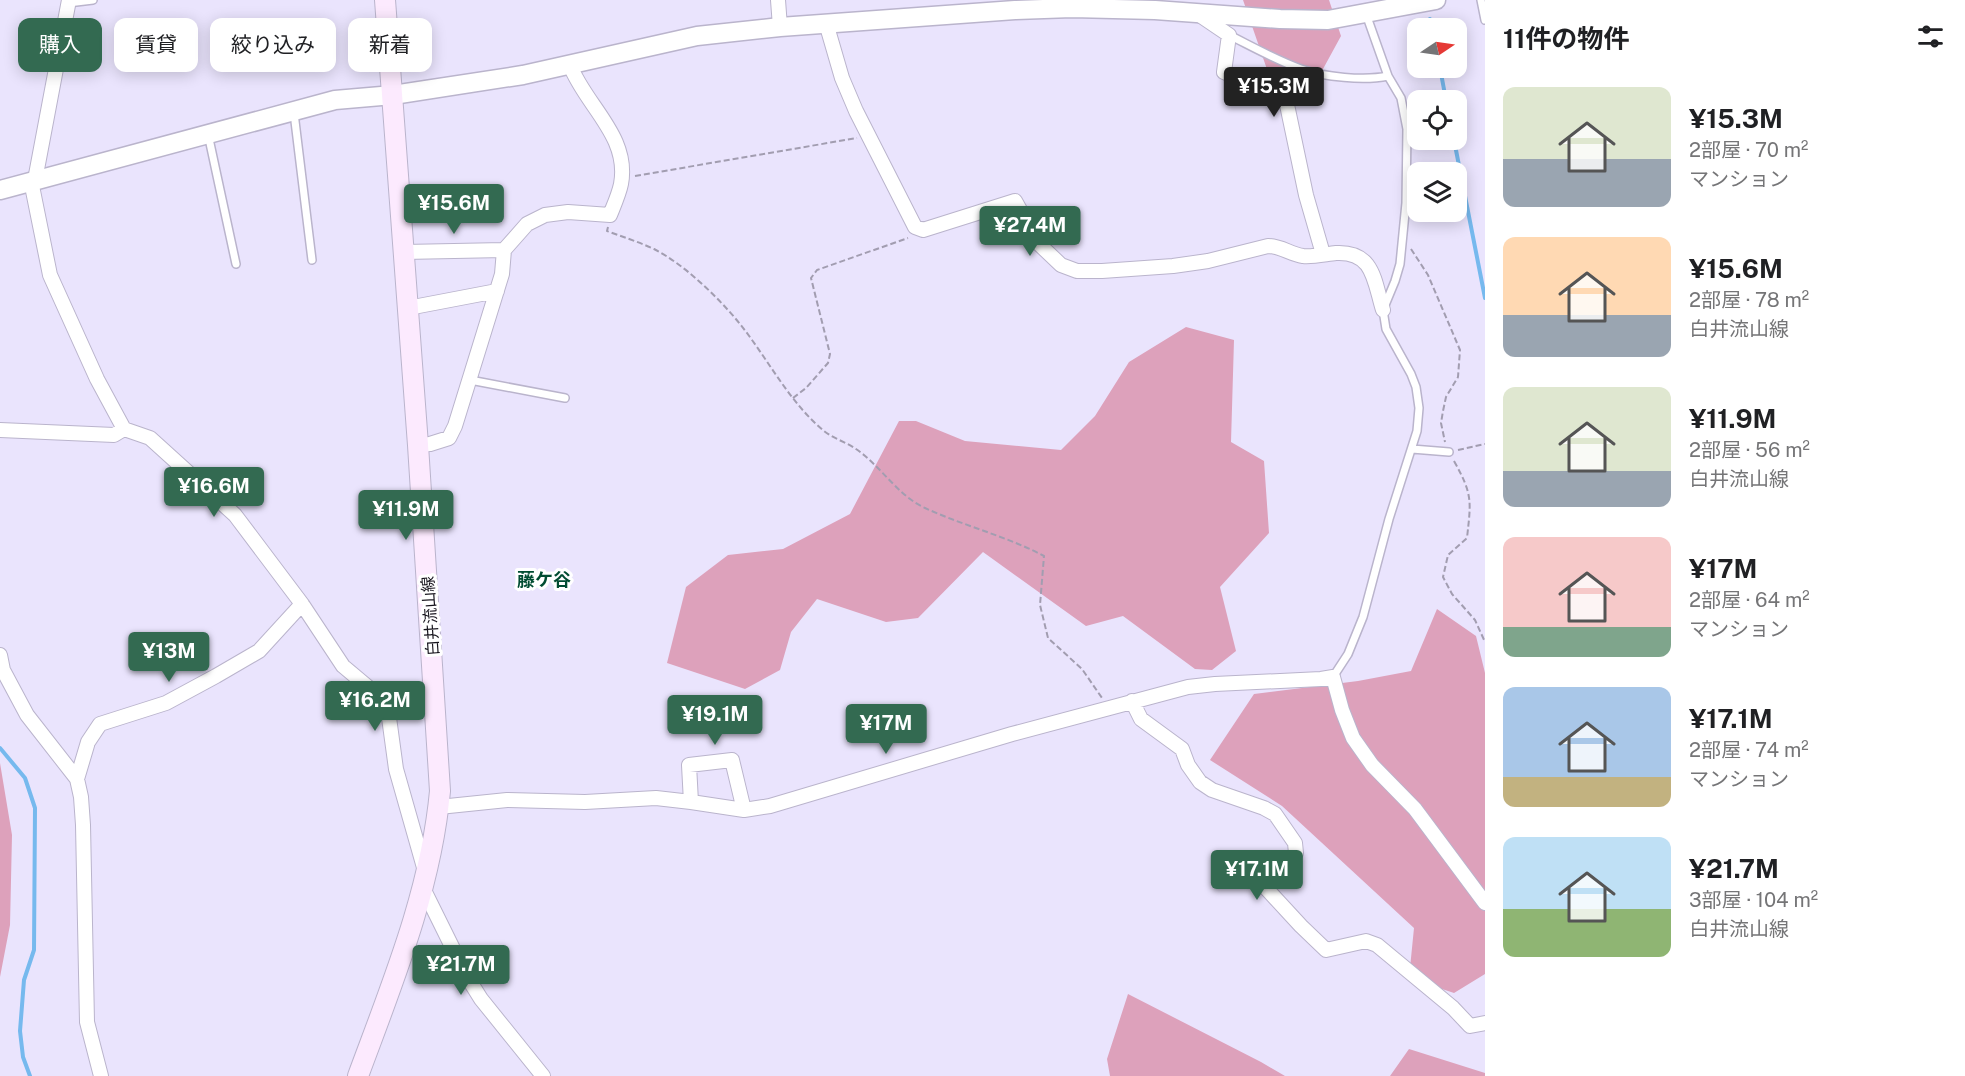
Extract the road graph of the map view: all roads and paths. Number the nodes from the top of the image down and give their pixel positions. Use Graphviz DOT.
graph roads {
  1 [pos="93,0"];
  2 [pos="385,0"];
  3 [pos="778,0"];
  4 [pos="1436,0"];
  5 [pos="1480,0"];
  6 [pos="68,2"];
  7 [pos="1359,9"];
  8 [pos="1196,13"];
  9 [pos="1485,20"];
  10 [pos="826,23"];
  11 [pos="780,27"];
  12 [pos="1229,36"];
  13 [pos="570,65"];
  14 [pos="1388,76"];
  15 [pos="393,95"];
  16 [pos="294,110"];
  17 [pos="208,134"];
  18 [pos="869,136"];
  19 [pos="621,178"];
  20 [pos="33,180"];
  21 [pos="0,190"];
  22 [pos="610,215"];
  23 [pos="919,229"];
  24 [pos="504,250"];
  25 [pos="404,252"];
  26 [pos="1323,254"];
  27 [pos="1409,258"];
  28 [pos="312,260"];
  29 [pos="236,264"];
  30 [pos="497,291"];
  31 [pos="408,308"];
  32 [pos="1383,310"];
  33 [pos="470,380"];
  34 [pos="565,398"];
  35 [pos="793,398"];
  36 [pos="124,429"];
  37 [pos="0,430"];
  38 [pos="1485,444"];
  39 [pos="418,445"];
  40 [pos="1412,449"];
  41 [pos="1449,452"];
  42 [pos="302,604"];
  43 [pos="1485,642"];
  44 [pos="0,656"];
  45 [pos="1333,676"];
  46 [pos="1132,701"];
  47 [pos="1108,707"];
  48 [pos="76,779"];
  49 [pos="692,801"];
  50 [pos="439,807"];
  51 [pos="744,810"];
  52 [pos="424,881"];
  53 [pos="1485,903"];
  54 [pos="1485,1023"];
  55 [pos="101,1076"];
  56 [pos="358,1076"];
  57 [pos="543,1076"];
  1 -- 6 [label="lane"];
  2 -- 15 [label="main road, 白井流山線"];
  3 -- 11 [label="street"];
  4 -- 7 [label="street"];
  5 -- 9 [label="lane"];
  6 -- 20 [label="street"];
  7 -- 8 [label="street"];
  7 -- 14 [label="lane"];
  8 -- 10 [label="street"];
  8 -- 12 [label="street"];
  10 -- 11 [label="street"];
  10 -- 18 [label="street"];
  11 -- 13 [label="street"];
  12 -- 14 [label="lane"];
  12 -- 26 [label="street"];
  13 -- 15 [label="street"];
  13 -- 19 [label="street"];
  14 -- 32 [label="lane"];
  15 -- 16 [label="street"];
  15 -- 25 [label="main road, 白井流山線"];
  16 -- 17 [label="street"];
  16 -- 28 [label="lane"];
  17 -- 20 [label="street"];
  17 -- 29 [label="lane"];
  18 -- 19 [label="path"];
  18 -- 23 [label="street"];
  19 -- 22 [label="street"];
  20 -- 21 [label="street"];
  20 -- 36 [label="street"];
  22 -- 24 [label="street"];
  22 -- 35 [label="path"];
  23 -- 26 [label="street"];
  23 -- 35 [label="path"];
  24 -- 25 [label="street"];
  24 -- 30 [label="street"];
  25 -- 31 [label="main road, 白井流山線"];
  26 -- 32 [label="street"];
  27 -- 41 [label="path"];
  30 -- 31 [label="street"];
  30 -- 33 [label="street"];
  31 -- 39 [label="main road, 白井流山線"];
  32 -- 40 [label="lane"];
  33 -- 34 [label="lane"];
  33 -- 39 [label="street"];
  35 -- 47 [label="path"];
  36 -- 37 [label="street"];
  36 -- 42 [label="street"];
  38 -- 41 [label="path"];
  39 -- 50 [label="main road, 白井流山線"];
  40 -- 41 [label="lane"];
  40 -- 45 [label="lane"];
  41 -- 43 [label="path"];
  42 -- 48 [label="street"];
  42 -- 52 [label="street"];
  44 -- 48 [label="street"];
  45 -- 46 [label="street"];
  45 -- 53 [label="street"];
  46 -- 47 [label="street"];
  46 -- 54 [label="street"];
  47 -- 51 [label="street"];
  48 -- 55 [label="street"];
  49 -- 50 [label="street"];
  49 -- 51 [label="street"];
  49 -- 51 [label="street"];
  50 -- 52 [label="main road, 白井流山線"];
  52 -- 56 [label="main road, 白井流山線"];
  52 -- 57 [label="street"];
}
